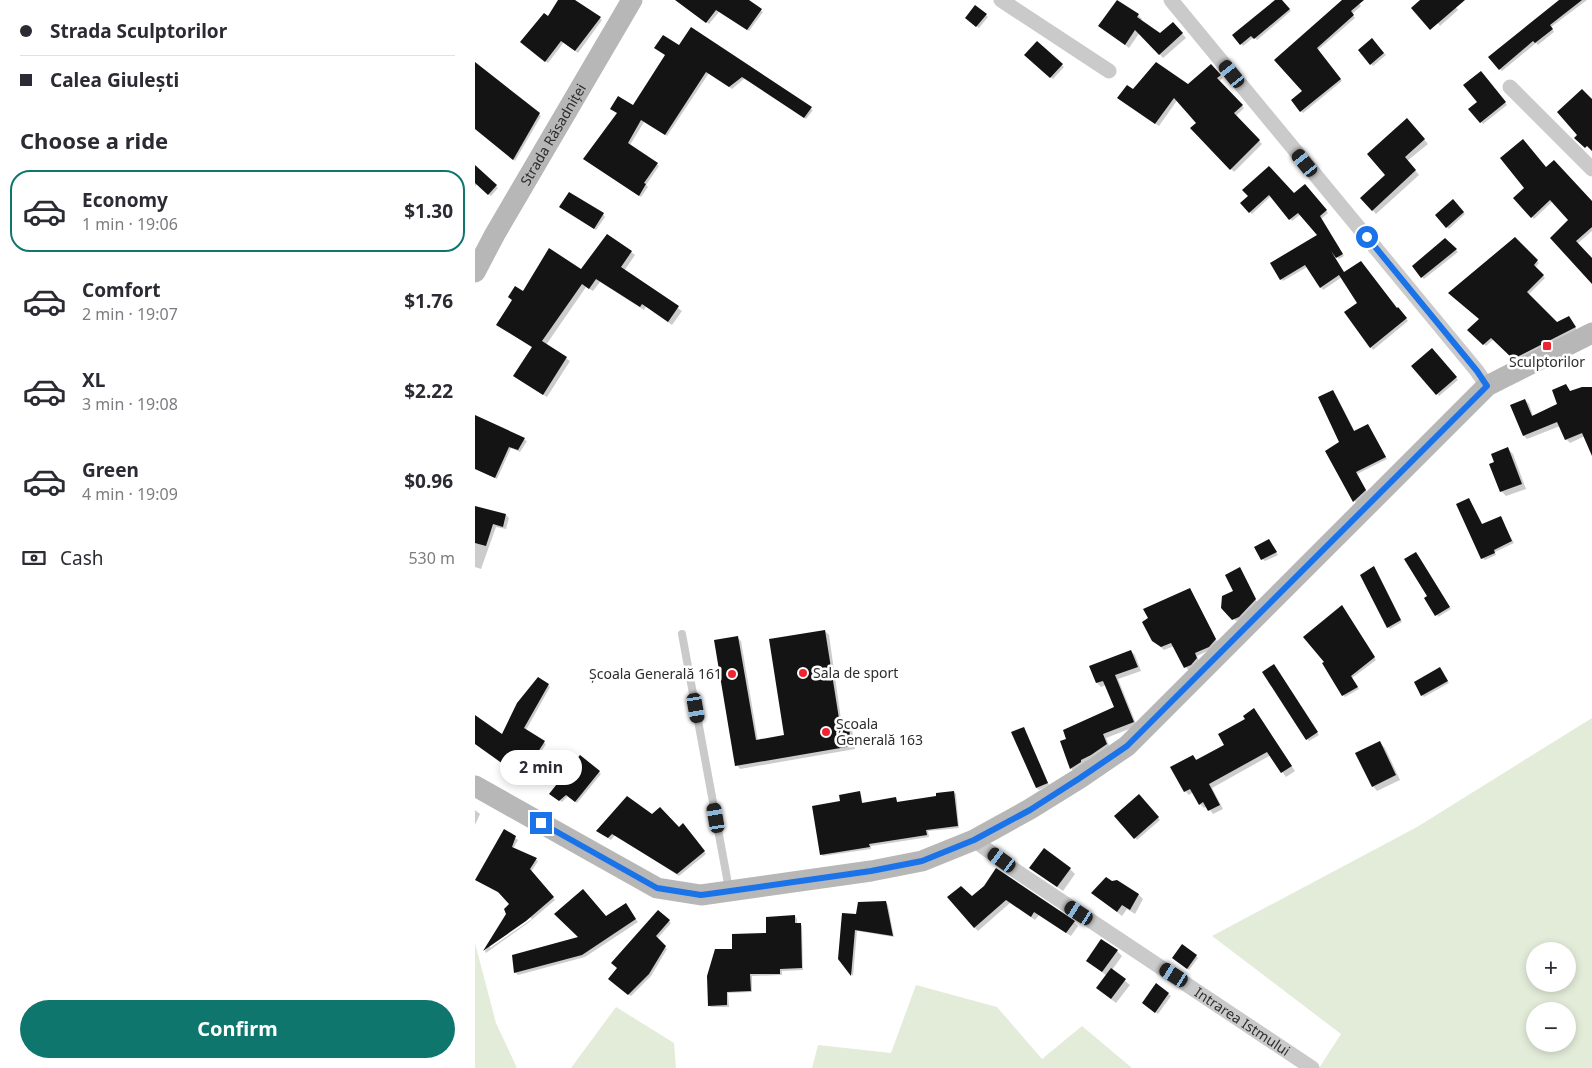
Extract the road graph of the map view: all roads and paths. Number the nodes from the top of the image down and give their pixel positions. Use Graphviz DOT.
graph roads {
  1 [pos="632,0"];
  2 [pos="1001,0"];
  3 [pos="1171,0"];
  4 [pos="1109,71"];
  5 [pos="1510,86"];
  6 [pos="1592,169"];
  7 [pos="475,272"];
  8 [pos="1592,332"];
  9 [pos="1487,386"];
  10 [pos="682,634"];
  11 [pos="475,786"];
  12 [pos="974,840"];
  13 [pos="730,891"];
  14 [pos="1312,1068"];
  1 -- 7 [label="main road, Strada Răsadniței"];
  2 -- 4 [label="street"];
  3 -- 9 [label="street"];
  5 -- 6 [label="street"];
  8 -- 9 [label="main road"];
  9 -- 12 [label="main road"];
  10 -- 13 [label="lane"];
  11 -- 13 [label="main road"];
  12 -- 13 [label="main road"];
  12 -- 14 [label="street, Intrarea Istmului"];
}
